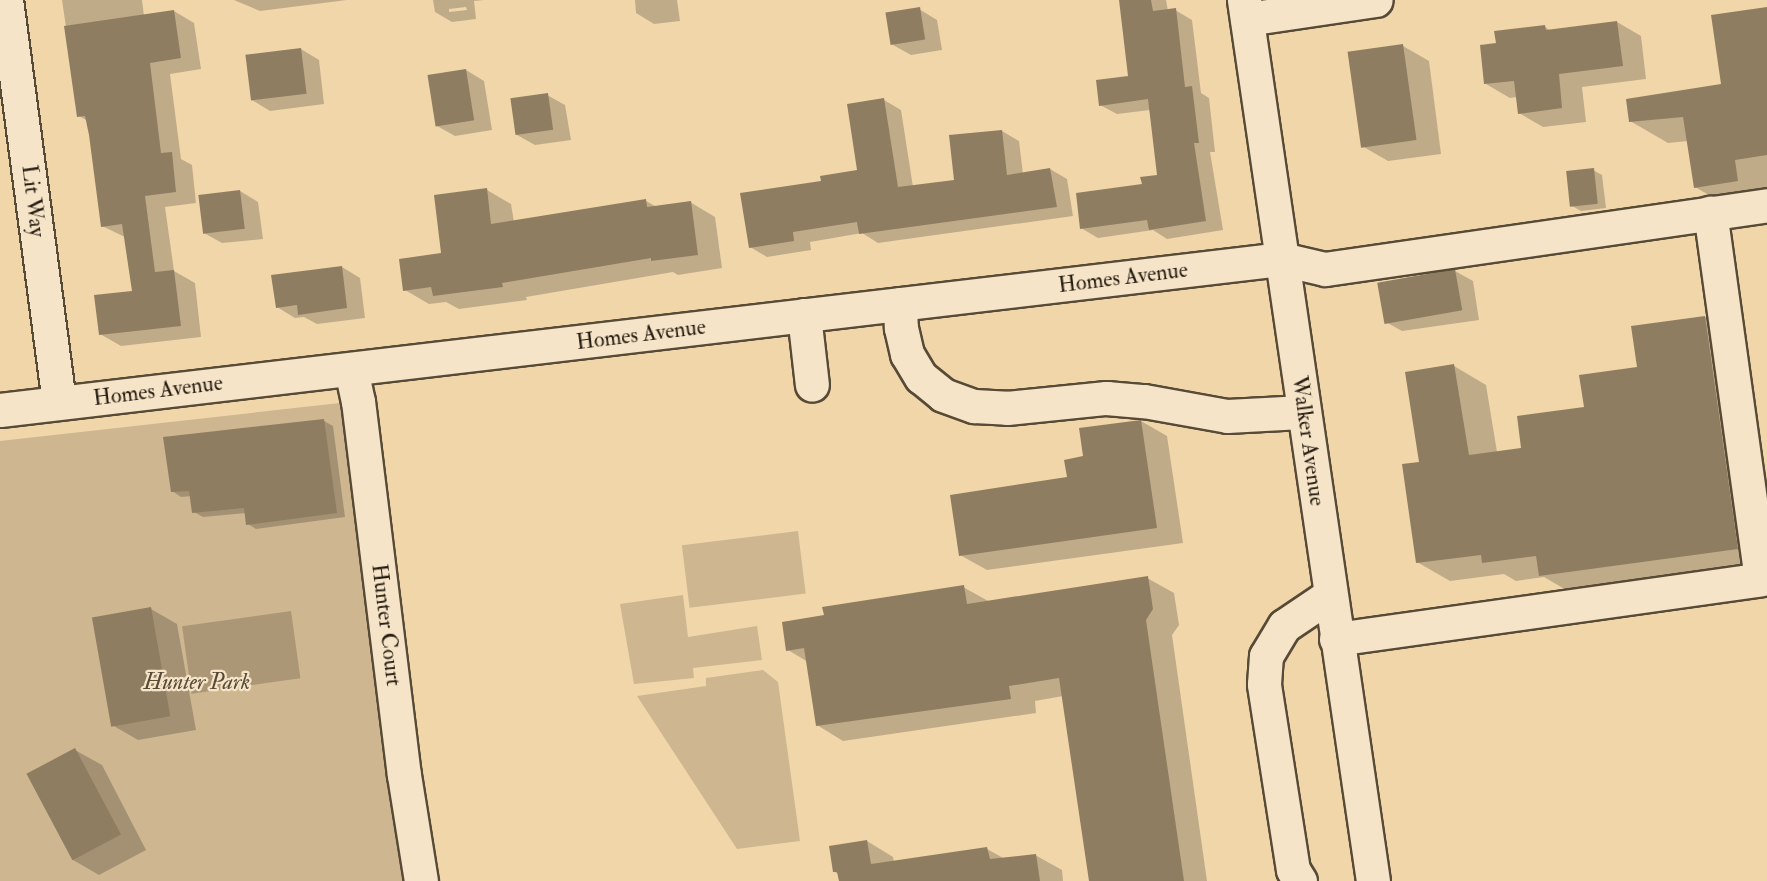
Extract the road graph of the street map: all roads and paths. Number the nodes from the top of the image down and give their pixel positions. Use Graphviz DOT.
graph roads {
  1 [pos="6,0"];
  2 [pos="1376,0"];
  3 [pos="1246,10"];
  4 [pos="1767,205"];
  5 [pos="1710,213"];
  6 [pos="1282,259"];
  7 [pos="900,304"];
  8 [pos="804,315"];
  9 [pos="351,369"];
  10 [pos="812,385"];
  11 [pos="59,402"];
  12 [pos="0,410"];
  13 [pos="1304,412"];
  14 [pos="1330,595"];
  15 [pos="1336,639"];
  16 [pos="421,881"];
  17 [pos="1300,881"];
  18 [pos="1373,881"];
  1 -- 11 [label="street, Lit Way"];
  2 -- 3 [label="street"];
  3 -- 6 [label="street, Walker Avenue"];
  4 -- 5 [label="street, Homes Avenue"];
  5 -- 6 [label="street, Homes Avenue"];
  5 -- 15 [label="street"];
  6 -- 7 [label="street, Homes Avenue"];
  6 -- 13 [label="street, Walker Avenue"];
  7 -- 8 [label="street, Homes Avenue"];
  7 -- 13 [label="street"];
  8 -- 9 [label="street, Homes Avenue"];
  8 -- 10 [label="street"];
  9 -- 11 [label="street, Homes Avenue"];
  9 -- 16 [label="street, Hunter Court"];
  11 -- 12 [label="street, Homes Avenue"];
  13 -- 14 [label="street, Walker Avenue"];
  14 -- 15 [label="street, Walker Avenue"];
  14 -- 17 [label="street"];
  15 -- 18 [label="street, Walker Avenue"];
}
